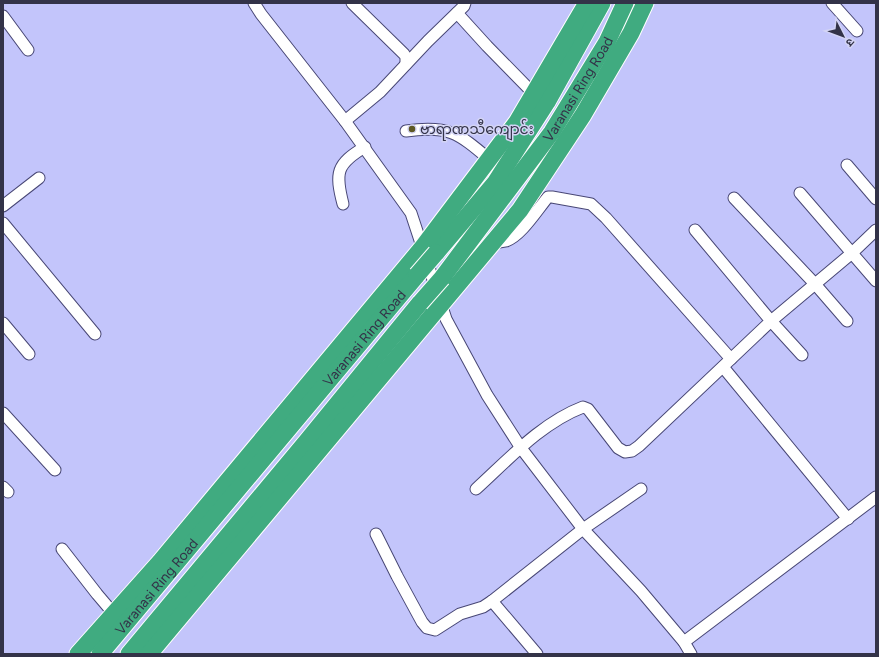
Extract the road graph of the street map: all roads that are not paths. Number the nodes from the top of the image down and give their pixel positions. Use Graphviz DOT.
graph roads {
  1 [pos="254,3"];
  2 [pos="352,3"];
  3 [pos="465,3"];
  4 [pos="587,3"];
  5 [pos="602,3"];
  6 [pos="625,3"];
  7 [pos="645,3"];
  8 [pos="832,3"];
  9 [pos="457,13"];
  10 [pos="3,16"];
  11 [pos="857,30"];
  12 [pos="28,50"];
  13 [pos="406,64"];
  14 [pos="534,94"];
  15 [pos="345,121"];
  16 [pos="406,131"];
  17 [pos="365,147"];
  18 [pos="490,160"];
  19 [pos="847,165"];
  20 [pos="39,178"];
  21 [pos="800,193"];
  22 [pos="734,198"];
  23 [pos="876,199"];
  24 [pos="343,204"];
  25 [pos="3,206"];
  26 [pos="3,223"];
  27 [pos="694,230"];
  28 [pos="876,230"];
  29 [pos="493,243"];
  30 [pos="429,250"];
  31 [pos="852,253"];
  32 [pos="876,281"];
  33 [pos="815,284"];
  34 [pos="441,305"];
  35 [pos="771,321"];
  36 [pos="847,321"];
  37 [pos="3,323"];
  38 [pos="95,334"];
  39 [pos="29,354"];
  40 [pos="802,355"];
  41 [pos="731,359"];
  42 [pos="723,367"];
  43 [pos="3,413"];
  44 [pos="521,448"];
  45 [pos="55,470"];
  46 [pos="476,489"];
  47 [pos="641,489"];
  48 [pos="876,497"];
  49 [pos="848,519"];
  50 [pos="583,529"];
  51 [pos="376,534"];
  52 [pos="62,548"];
  53 [pos="492,601"];
  54 [pos="114,614"];
  55 [pos="684,642"];
  56 [pos="78,654"];
  57 [pos="100,654"];
  58 [pos="129,654"];
  59 [pos="149,654"];
  60 [pos="537,654"];
  61 [pos="691,654"];
  1 -- 15 [label="street"];
  2 -- 13 [label="street"];
  3 -- 9 [label="street"];
  4 -- 14 [label="highway"];
  5 -- 30 [label="highway, Varanasi Ring Road"];
  6 -- 58 [label="highway, Varanasi Ring Road, bridge"];
  7 -- 29 [label="highway"];
  8 -- 11 [label="street"];
  9 -- 13 [label="street"];
  9 -- 14 [label="street"];
  10 -- 12 [label="street"];
  13 -- 15 [label="street"];
  14 -- 18 [label="highway"];
  15 -- 17 [label="street"];
  16 -- 18 [label="street"];
  17 -- 24 [label="street"];
  17 -- 30 [label="street"];
  18 -- 30 [label="highway"];
  19 -- 23 [label="street"];
  20 -- 25 [label="street"];
  21 -- 31 [label="street"];
  22 -- 33 [label="street"];
  26 -- 38 [label="street"];
  27 -- 35 [label="street"];
  28 -- 31 [label="street"];
  29 -- 34 [label="highway"];
  29 -- 41 [label="street"];
  30 -- 34 [label="street"];
  30 -- 54 [label="highway"];
  30 -- 57 [label="highway, Varanasi Ring Road, bridge"];
  31 -- 32 [label="street"];
  31 -- 33 [label="street"];
  33 -- 35 [label="street"];
  33 -- 36 [label="street"];
  34 -- 44 [label="street"];
  34 -- 59 [label="highway"];
  35 -- 40 [label="street"];
  35 -- 41 [label="street"];
  37 -- 39 [label="street"];
  41 -- 42 [label="street"];
  42 -- 44 [label="street"];
  42 -- 49 [label="street"];
  43 -- 45 [label="street"];
  44 -- 46 [label="street"];
  44 -- 50 [label="street"];
  47 -- 50 [label="street"];
  48 -- 49 [label="street"];
  49 -- 55 [label="street"];
  50 -- 53 [label="street"];
  50 -- 55 [label="street"];
  51 -- 53 [label="street"];
  52 -- 54 [label="street"];
  53 -- 60 [label="street"];
  54 -- 56 [label="highway"];
  55 -- 61 [label="street"];
}
